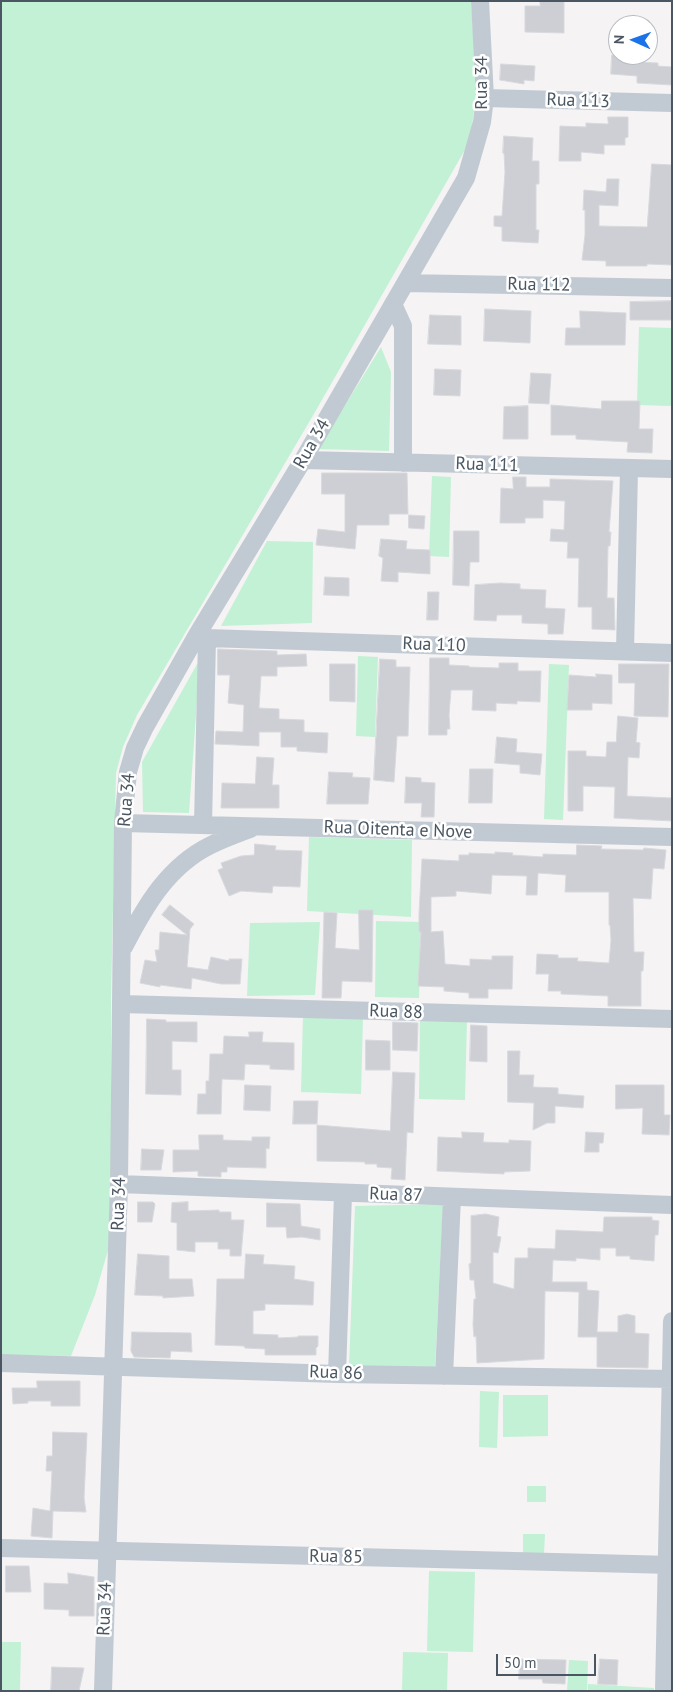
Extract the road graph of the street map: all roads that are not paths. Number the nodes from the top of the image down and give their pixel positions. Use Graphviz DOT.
graph roads {
  1 [pos="480,1"];
  2 [pos="485,98"];
  3 [pos="672,103"];
  4 [pos="406,283"];
  5 [pos="672,288"];
  6 [pos="394,304"];
  7 [pos="303,460"];
  8 [pos="403,463"];
  9 [pos="629,469"];
  10 [pos="672,470"];
  11 [pos="202,637"];
  12 [pos="625,651"];
  13 [pos="672,653"];
  14 [pos="123,822"];
  15 [pos="203,825"];
  16 [pos="258,826"];
  17 [pos="672,837"];
  18 [pos="122,951"];
  19 [pos="121,1004"];
  20 [pos="672,1019"];
  21 [pos="120,1184"];
  22 [pos="343,1194"];
  23 [pos="452,1197"];
  24 [pos="672,1205"];
  25 [pos="672,1321"];
  26 [pos="1,1363"];
  27 [pos="113,1366"];
  28 [pos="337,1374"];
  29 [pos="444,1376"];
  30 [pos="671,1379"];
  31 [pos="1,1548"];
  32 [pos="107,1551"];
  33 [pos="669,1565"];
  34 [pos="103,1691"];
  35 [pos="664,1691"];
  1 -- 2 [label="street, Rua 34"];
  2 -- 3 [label="street, Rua 113"];
  2 -- 4 [label="street, Rua 34"];
  4 -- 5 [label="street, Rua 112"];
  4 -- 6 [label="street, Rua 34"];
  6 -- 7 [label="street, Rua 34"];
  6 -- 8 [label="street"];
  7 -- 8 [label="street, Rua 111"];
  7 -- 11 [label="street, Rua 34"];
  8 -- 9 [label="street, Rua 111"];
  9 -- 10 [label="street, Rua 111"];
  9 -- 12 [label="street"];
  11 -- 12 [label="street, Rua 110"];
  11 -- 14 [label="street, Rua 34"];
  11 -- 15 [label="street"];
  12 -- 13 [label="street, Rua 110"];
  14 -- 15 [label="street, Rua Oitenta e Nove"];
  14 -- 18 [label="street, Rua 34"];
  15 -- 16 [label="street, Rua Oitenta e Nove"];
  16 -- 17 [label="street, Rua Oitenta e Nove"];
  16 -- 18 [label="street"];
  18 -- 19 [label="street, Rua 34"];
  19 -- 20 [label="street, Rua 88"];
  19 -- 21 [label="street, Rua 34"];
  21 -- 22 [label="street, Rua 87"];
  21 -- 27 [label="street, Rua 34"];
  22 -- 23 [label="street, Rua 87"];
  22 -- 28 [label="street"];
  23 -- 24 [label="street, Rua 87"];
  23 -- 29 [label="street"];
  25 -- 30 [label="street"];
  26 -- 27 [label="street, Rua 86"];
  27 -- 28 [label="street, Rua 86"];
  27 -- 32 [label="street, Rua 34"];
  28 -- 29 [label="street, Rua 86"];
  29 -- 30 [label="street, Rua 86"];
  30 -- 33 [label="street"];
  31 -- 32 [label="street, Rua 85"];
  32 -- 33 [label="street, Rua 85"];
  32 -- 34 [label="street, Rua 34"];
  33 -- 35 [label="street"];
}
